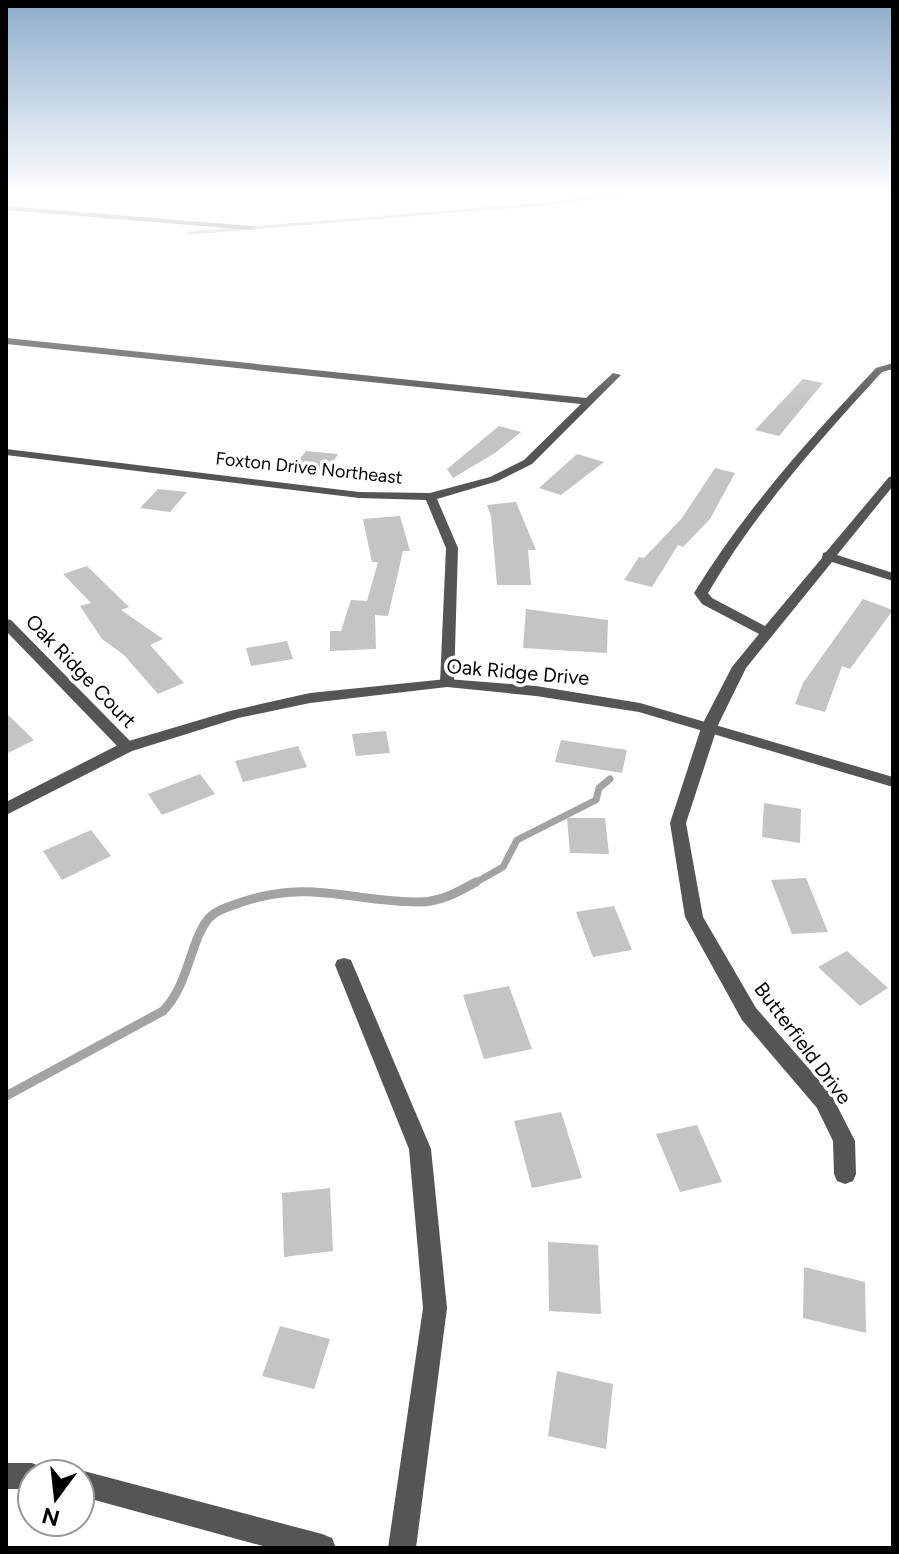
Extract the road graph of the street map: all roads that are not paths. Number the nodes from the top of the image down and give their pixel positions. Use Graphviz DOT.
graph roads {
  1 [pos="6,341"];
  2 [pos="893,366"];
  3 [pos="616,375"];
  4 [pos="591,402"];
  5 [pos="6,452"];
  6 [pos="893,479"];
  7 [pos="430,497"];
  8 [pos="827,556"];
  9 [pos="893,577"];
  10 [pos="6,623"];
  11 [pos="765,632"];
  12 [pos="447,683"];
  13 [pos="710,725"];
  14 [pos="127,747"];
  15 [pos="893,782"];
  16 [pos="6,809"];
  17 [pos="344,965"];
  18 [pos="845,1174"];
  19 [pos="96,1487"];
  20 [pos="322,1548"];
  21 [pos="402,1548"];
  1 -- 4 [label="street"];
  2 -- 11 [label="street"];
  3 -- 4 [label="street, Foxton Drive Northeast"];
  4 -- 7 [label="street, Foxton Drive Northeast"];
  5 -- 7 [label="street, Foxton Drive Northeast"];
  6 -- 8 [label="street, Butterfield Drive"];
  7 -- 12 [label="street"];
  8 -- 9 [label="street"];
  8 -- 11 [label="street, Butterfield Drive"];
  10 -- 14 [label="street, Oak Ridge Court"];
  11 -- 13 [label="street, Butterfield Drive"];
  12 -- 13 [label="street, Oak Ridge Drive"];
  12 -- 14 [label="street, Oak Ridge Drive"];
  13 -- 15 [label="street, Oak Ridge Drive"];
  13 -- 18 [label="street, Butterfield Drive"];
  14 -- 16 [label="street, Oak Ridge Drive"];
  17 -- 21 [label="street"];
  19 -- 20 [label="street"];
}
